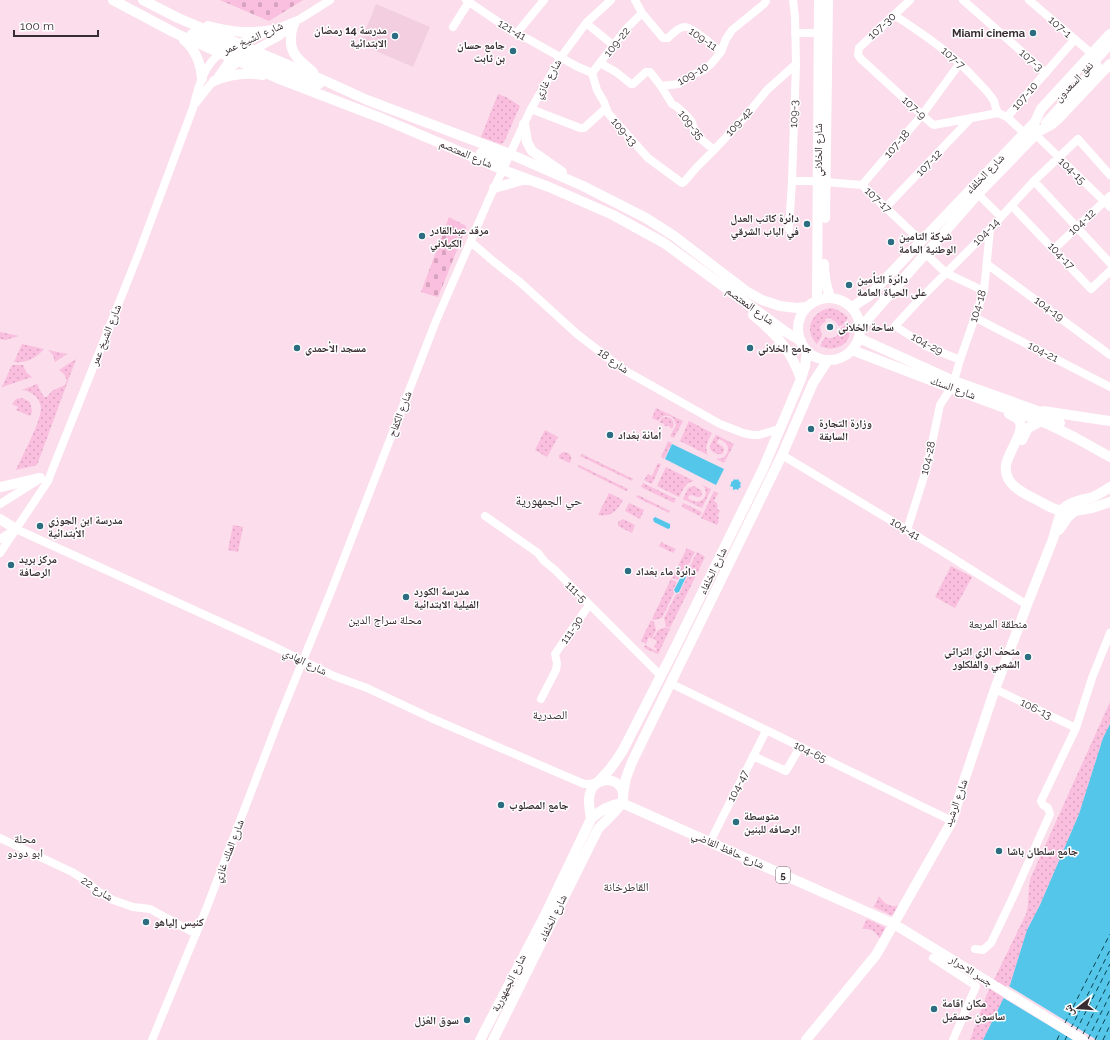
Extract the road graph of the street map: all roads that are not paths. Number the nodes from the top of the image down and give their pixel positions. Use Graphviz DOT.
graph roads {
  1 [pos="113,0"];
  2 [pos="143,0"];
  3 [pos="330,0"];
  4 [pos="611,0"];
  5 [pos="635,0"];
  6 [pos="766,0"];
  7 [pos="793,0"];
  8 [pos="819,0"];
  9 [pos="828,0"];
  10 [pos="910,0"];
  11 [pos="962,0"];
  12 [pos="1029,0"];
  13 [pos="468,1"];
  14 [pos="540,1"];
  15 [pos="642,13"];
  16 [pos="141,15"];
  17 [pos="894,15"];
  18 [pos="178,18"];
  19 [pos="296,22"];
  20 [pos="586,23"];
  21 [pos="453,27"];
  22 [pos="273,30"];
  23 [pos="175,33"];
  24 [pos="795,33"];
  25 [pos="819,33"];
  26 [pos="516,34"];
  27 [pos="1110,34"];
  28 [pos="1075,39"];
  29 [pos="1110,44"];
  30 [pos="613,45"];
  31 [pos="238,52"];
  32 [pos="722,52"];
  33 [pos="1110,52"];
  34 [pos="220,53"];
  35 [pos="1091,54"];
  36 [pos="858,55"];
  37 [pos="560,57"];
  38 [pos="600,63"];
  39 [pos="960,63"];
  40 [pos="796,64"];
  41 [pos="1110,64"];
  42 [pos="592,72"];
  43 [pos="1046,73"];
  44 [pos="277,78"];
  45 [pos="202,79"];
  46 [pos="216,79"];
  47 [pos="321,79"];
  48 [pos="661,86"];
  49 [pos="367,100"];
  50 [pos="193,108"];
  51 [pos="606,108"];
  52 [pos="531,109"];
  53 [pos="998,113"];
  54 [pos="922,115"];
  55 [pos="1007,117"];
  56 [pos="381,118"];
  57 [pos="971,118"];
  58 [pos="524,124"];
  59 [pos="1037,128"];
  60 [pos="1024,133"];
  61 [pos="714,150"];
  62 [pos="510,154"];
  63 [pos="1058,157"];
  64 [pos="503,170"];
  65 [pos="1110,175"];
  66 [pos="526,179"];
  67 [pos="792,181"];
  68 [pos="1034,181"];
  69 [pos="684,182"];
  70 [pos="822,182"];
  71 [pos="862,185"];
  72 [pos="583,186"];
  73 [pos="494,188"];
  74 [pos="978,194"];
  75 [pos="1108,202"];
  76 [pos="1012,206"];
  77 [pos="886,207"];
  78 [pos="1001,217"];
  79 [pos="1076,228"];
  80 [pos="788,229"];
  81 [pos="990,229"];
  82 [pos="921,241"];
  83 [pos="470,242"];
  84 [pos="1054,249"];
  85 [pos="926,254"];
  86 [pos="1110,263"];
  87 [pos="987,264"];
  88 [pos="1110,271"];
  89 [pos="946,273"];
  90 [pos="706,274"];
  91 [pos="984,291"];
  92 [pos="830,297"];
  93 [pos="817,299"];
  94 [pos="852,306"];
  95 [pos="806,307"];
  96 [pos="976,318"];
  97 [pos="895,326"];
  98 [pos="860,335"];
  99 [pos="800,341"];
  100 [pos="852,350"];
  101 [pos="807,351"];
  102 [pos="1110,355"];
  103 [pos="828,360"];
  104 [pos="960,360"];
  105 [pos="801,380"];
  106 [pos="953,384"];
  107 [pos="1110,387"];
  108 [pos="980,398"];
  109 [pos="1035,410"];
  110 [pos="1107,418"];
  111 [pos="1041,421"];
  112 [pos="1055,424"];
  113 [pos="779,429"];
  114 [pos="1110,449"];
  115 [pos="782,455"];
  116 [pos="1110,457"];
  117 [pos="51,473"];
  118 [pos="40,478"];
  119 [pos="0,487"];
  120 [pos="1110,487"];
  121 [pos="1110,502"];
  122 [pos="0,504"];
  123 [pos="1049,506"];
  124 [pos="1076,506"];
  125 [pos="1061,511"];
  126 [pos="484,516"];
  127 [pos="0,519"];
  128 [pos="0,524"];
  129 [pos="1057,526"];
  130 [pos="16,529"];
  131 [pos="907,530"];
  132 [pos="0,539"];
  133 [pos="1053,539"];
  134 [pos="0,553"];
  135 [pos="589,605"];
  136 [pos="1027,605"];
  137 [pos="1110,633"];
  138 [pos="303,660"];
  139 [pos="661,676"];
  140 [pos="670,683"];
  141 [pos="996,689"];
  142 [pos="541,699"];
  143 [pos="1076,728"];
  144 [pos="766,731"];
  145 [pos="800,747"];
  146 [pos="753,756"];
  147 [pos="598,782"];
  148 [pos="623,798"];
  149 [pos="591,819"];
  150 [pos="952,821"];
  151 [pos="0,838"];
  152 [pos="710,842"];
  153 [pos="894,924"];
  154 [pos="196,934"];
  155 [pos="975,949"];
  156 [pos="937,955"];
  157 [pos="152,1040"];
  158 [pos="480,1040"];
  159 [pos="493,1040"];
  160 [pos="806,1040"];
  161 [pos="953,1040"];
  162 [pos="1083,1040"];
  1 -- 16 [label="main road"];
  2 -- 18 [label="main road, شارع المعتصم"];
  3 -- 19 [label="street, شارع الشيخ عمر"];
  4 -- 20 [label="street, شارع غازي"];
  5 -- 15 [label="street, 109-11"];
  6 -- 32 [label="street, 109-10"];
  7 -- 24 [label="street, 109-3"];
  8 -- 25 [label="main road, شارع الخلاني"];
  9 -- 70 [label="main road, شارع الخلاني"];
  10 -- 17 [label="street, 107-30"];
  11 -- 43 [label="street, 107-3"];
  12 -- 28 [label="street, 107-1"];
  13 -- 21 [label="street"];
  13 -- 26 [label="street, 121-41"];
  14 -- 26 [label="street"];
  15 -- 30 [label="street, 109-22"];
  15 -- 32 [label="street, 109-11"];
  16 -- 23 [label="main road"];
  16 -- 31 [label="main road"];
  17 -- 36 [label="street, 107-30"];
  17 -- 39 [label="street, 107-7"];
  18 -- 22 [label="main road"];
  18 -- 31 [label="main road, شارع المعتصم"];
  19 -- 22 [label="street, شارع الشيخ عمر"];
  19 -- 31 [label="street, شارع الشيخ عمر"];
  19 -- 47 [label="main road"];
  20 -- 30 [label="street"];
  20 -- 37 [label="street, شارع غازي"];
  22 -- 31 [label="street, شارع الشيخ عمر"];
  23 -- 34 [label="main road"];
  23 -- 45 [label="main road"];
  24 -- 25 [label="street"];
  24 -- 40 [label="street, 109-3"];
  25 -- 70 [label="main road, شارع الخلاني"];
  26 -- 37 [label="street, 121-41"];
  27 -- 35 [label="main road, شارع الخلفاء"];
  28 -- 35 [label="street, 107-1"];
  28 -- 43 [label="street, 107-10"];
  29 -- 59 [label="main road, نفق السعدون"];
  30 -- 38 [label="street, 109-22"];
  31 -- 34 [label="main road"];
  31 -- 44 [label="main road, شارع المعتصم"];
  31 -- 46 [label="main road"];
  31 -- 47 [label="main road, شارع المعتصم"];
  31 -- 49 [label="main road"];
  32 -- 48 [label="street, 109-10"];
  33 -- 59 [label="main road, نفق السعدون"];
  34 -- 45 [label="street, شارع الشيخ عمر"];
  35 -- 59 [label="main road, شارع الخلفاء"];
  36 -- 54 [label="street, 107-9"];
  37 -- 42 [label="street"];
  37 -- 52 [label="street, شارع غازي"];
  38 -- 42 [label="street, 109-22"];
  38 -- 48 [label="street, 109-35"];
  39 -- 53 [label="street, 107-7"];
  39 -- 54 [label="street, 107-18"];
  40 -- 61 [label="street, 109-42"];
  40 -- 67 [label="street, 109-3"];
  41 -- 59 [label="main road, شارع الخلفاء"];
  42 -- 51 [label="street, 109-13"];
  43 -- 55 [label="street, 107-10"];
  44 -- 46 [label="main road"];
  44 -- 56 [label="main road, شارع المعتصم"];
  45 -- 50 [label="street, شارع الشيخ عمر"];
  46 -- 50 [label="street, شارع الشيخ عمر"];
  47 -- 49 [label="main road, شارع المعتصم"];
  48 -- 61 [label="street, 109-35"];
  49 -- 62 [label="main road, شارع المعتصم"];
  50 -- 117 [label="street, شارع الشيخ عمر"];
  51 -- 52 [label="street"];
  51 -- 69 [label="street, 109-13"];
  52 -- 58 [label="street, شارع غازي"];
  53 -- 55 [label="street"];
  53 -- 57 [label="street, 107-9"];
  54 -- 57 [label="street, 107-9"];
  54 -- 71 [label="street, 107-18"];
  55 -- 60 [label="street"];
  56 -- 62 [label="main road"];
  56 -- 64 [label="main road, شارع المعتصم"];
  57 -- 77 [label="street, 107-12"];
  58 -- 62 [label="street, شارع غازي"];
  58 -- 72 [label="main road"];
  59 -- 60 [label="main road, شارع الخلفاء"];
  59 -- 63 [label="street, 104-15"];
  59 -- 74 [label="main road, شارع الخلفاء"];
  60 -- 82 [label="main road, شارع الخلفاء"];
  61 -- 69 [label="street, 109-42"];
  62 -- 64 [label="street, شارع غازي"];
  62 -- 72 [label="main road, شارع المعتصم"];
  63 -- 65 [label="street, 104-14"];
  63 -- 68 [label="street, 104-14"];
  63 -- 75 [label="street, 104-15"];
  64 -- 66 [label="main road, شارع المعتصم"];
  64 -- 73 [label="street, شارع الكفاح"];
  66 -- 73 [label="main road"];
  66 -- 90 [label="main road, شارع المعتصم"];
  67 -- 70 [label="street, 107-17"];
  67 -- 80 [label="street, 109-3"];
  68 -- 76 [label="street, 104-14"];
  68 -- 79 [label="street"];
  70 -- 71 [label="street, 107-17"];
  70 -- 92 [label="main road, شارع الخلاني"];
  70 -- 93 [label="main road, شارع الخلاني"];
  71 -- 77 [label="street, 107-17"];
  72 -- 95 [label="main road, شارع المعتصم"];
  73 -- 83 [label="street, شارع الكفاح"];
  74 -- 78 [label="street"];
  74 -- 85 [label="main road, شارع الخلفاء"];
  75 -- 79 [label="street, 104-12"];
  76 -- 78 [label="street, 104-14"];
  76 -- 84 [label="street, 104-17"];
  77 -- 82 [label="street, 107-17"];
  78 -- 81 [label="street, 104-14"];
  79 -- 84 [label="street, 104-12"];
  79 -- 86 [label="street"];
  81 -- 87 [label="street, 104-18"];
  81 -- 89 [label="street, 104-14"];
  82 -- 94 [label="main road, شارع الخلفاء"];
  83 -- 113 [label="street, شارع 18"];
  83 -- 138 [label="street, شارع الكفاح"];
  84 -- 88 [label="street, 104-17"];
  85 -- 89 [label="street"];
  85 -- 98 [label="main road, شارع الخلفاء"];
  87 -- 91 [label="street, 104-18"];
  87 -- 102 [label="street, 104-19"];
  89 -- 91 [label="street"];
  89 -- 97 [label="street, 104-14"];
  90 -- 99 [label="main road, شارع المعتصم"];
  90 -- 105 [label="main road"];
  91 -- 96 [label="street, 104-18"];
  92 -- 93 [label="main road"];
  92 -- 94 [label="main road"];
  93 -- 95 [label="main road"];
  94 -- 98 [label="main road"];
  95 -- 99 [label="main road"];
  96 -- 104 [label="street, 104-18"];
  96 -- 107 [label="street, 104-21"];
  97 -- 104 [label="street, 104-29"];
  98 -- 100 [label="main road"];
  98 -- 106 [label="main road, شارع السنك"];
  99 -- 101 [label="main road"];
  100 -- 103 [label="main road"];
  100 -- 106 [label="main road, شارع السنك"];
  101 -- 103 [label="main road"];
  101 -- 105 [label="main road, شارع الخلفاء"];
  103 -- 115 [label="main road, شارع الخلفاء"];
  104 -- 106 [label="street, 104-18"];
  105 -- 113 [label="main road, شارع الخلفاء"];
  106 -- 108 [label="main road, شارع السنك"];
  106 -- 109 [label="main road, شارع السنك"];
  106 -- 131 [label="street, 104-28"];
  108 -- 111 [label="main road, شارع السنك"];
  108 -- 123 [label="main road"];
  109 -- 110 [label="main road"];
  109 -- 112 [label="main road, شارع السنك"];
  111 -- 112 [label="main road, شارع السنك"];
  111 -- 124 [label="main road"];
  112 -- 114 [label="main road"];
  112 -- 116 [label="main road"];
  113 -- 139 [label="main road, شارع الخلفاء"];
  115 -- 131 [label="street, 104-41"];
  115 -- 140 [label="main road, شارع الخلفاء"];
  117 -- 118 [label="street"];
  117 -- 130 [label="street, شارع الشيخ عمر"];
  118 -- 119 [label="main road"];
  118 -- 122 [label="street"];
  120 -- 124 [label="main road"];
  121 -- 124 [label="main road"];
  123 -- 125 [label="main road"];
  123 -- 129 [label="main road"];
  124 -- 125 [label="main road"];
  124 -- 133 [label="main road, شارع الرشيد"];
  125 -- 129 [label="main road, شارع الرشيد"];
  126 -- 135 [label="street, 111-5"];
  127 -- 130 [label="main road"];
  128 -- 130 [label="main road"];
  129 -- 133 [label="main road, شارع الرشيد"];
  130 -- 132 [label="street"];
  130 -- 134 [label="street, شارع الشيخ عمر"];
  130 -- 138 [label="street, شارع الهادي"];
  131 -- 136 [label="street, 104-41"];
  133 -- 136 [label="main road, شارع الرشيد"];
  135 -- 139 [label="street, 111-5"];
  135 -- 142 [label="street, 111-30"];
  136 -- 141 [label="main road, شارع الرشيد"];
  137 -- 143 [label="street"];
  138 -- 147 [label="street, شارع الهادي"];
  138 -- 154 [label="street, شارع الملك غازي"];
  139 -- 147 [label="main road, شارع الخلفاء"];
  140 -- 144 [label="street, 104-65"];
  140 -- 148 [label="main road, شارع الخلفاء"];
  141 -- 143 [label="street, 106-13"];
  141 -- 150 [label="main road, شارع الرشيد"];
  143 -- 155 [label="street"];
  144 -- 145 [label="street, 104-65"];
  144 -- 146 [label="street, 104-47"];
  145 -- 146 [label="street"];
  145 -- 150 [label="street, 104-65"];
  146 -- 152 [label="street, 104-47"];
  147 -- 148 [label="main road"];
  147 -- 149 [label="main road, شارع الخلفاء"];
  148 -- 149 [label="main road"];
  148 -- 152 [label="main road, شارع حافظ القاضي / 5"];
  148 -- 159 [label="main road, شارع الخلفاء"];
  149 -- 158 [label="main road, شارع الجمهورية"];
  150 -- 153 [label="main road, شارع الرشيد"];
  151 -- 154 [label="street, شارع 22"];
  152 -- 153 [label="main road, شارع حافظ القاضي / 5"];
  153 -- 156 [label="main road, شارع حافظ القاضي / 5"];
  153 -- 160 [label="main road, شارع الرشيد"];
  154 -- 157 [label="street, شارع الملك غازي"];
  156 -- 161 [label="street"];
  156 -- 162 [label="main road, جسر الاحرار"];
}
